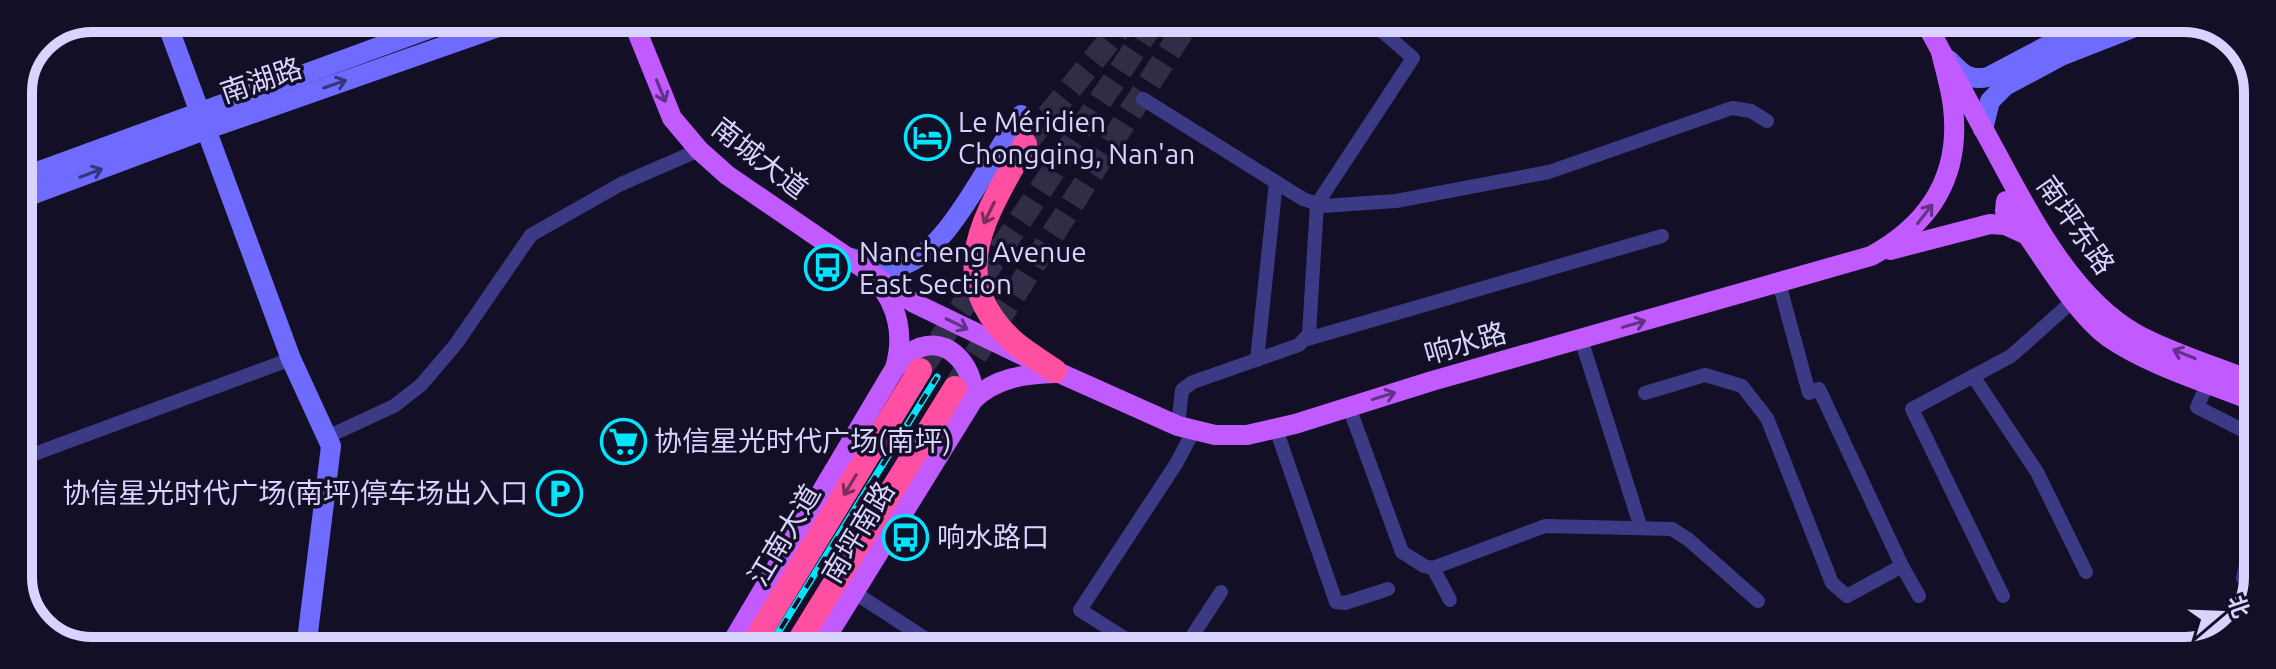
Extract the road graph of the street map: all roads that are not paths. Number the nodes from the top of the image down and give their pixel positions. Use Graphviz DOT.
graph roads {
  1 [pos="170,32"];
  2 [pos="423,32"];
  3 [pos="480,32"];
  4 [pos="637,32"];
  5 [pos="1383,32"];
  6 [pos="1930,32"];
  7 [pos="2073,32"];
  8 [pos="2102,32"];
  9 [pos="2122,32"];
  10 [pos="1941,52"];
  11 [pos="2061,56"];
  12 [pos="1143,99"];
  13 [pos="1021,115"];
  14 [pos="201,121"];
  15 [pos="1767,121"];
  16 [pos="1983,129"];
  17 [pos="1025,144"];
  18 [pos="699,150"];
  19 [pos="32,175"];
  20 [pos="1276,182"];
  21 [pos="32,194"];
  22 [pos="1317,204"];
  23 [pos="2023,220"];
  24 [pos="1662,236"];
  25 [pos="1871,256"];
  26 [pos="847,257"];
  27 [pos="866,270"];
  28 [pos="1779,283"];
  29 [pos="2074,300"];
  30 [pos="1581,339"];
  31 [pos="1304,340"];
  32 [pos="291,359"];
  33 [pos="1257,360"];
  34 [pos="895,368"];
  35 [pos="920,370"];
  36 [pos="1057,372"];
  37 [pos="1973,376"];
  38 [pos="2244,378"];
  39 [pos="2208,383"];
  40 [pos="1645,393"];
  41 [pos="964,394"];
  42 [pos="2244,397"];
  43 [pos="1349,407"];
  44 [pos="1186,428"];
  45 [pos="1276,429"];
  46 [pos="2244,431"];
  47 [pos="327,437"];
  48 [pos="32,455"];
  49 [pos="1641,528"];
  50 [pos="1902,566"];
  51 [pos="1433,568"];
  52 [pos="2086,572"];
  53 [pos="1388,589"];
  54 [pos="1221,592"];
  55 [pos="855,593"];
  56 [pos="1919,596"];
  57 [pos="2003,596"];
  58 [pos="1450,600"];
  59 [pos="1758,601"];
  60 [pos="307,637"];
  61 [pos="735,637"];
  62 [pos="757,637"];
  63 [pos="802,637"];
  64 [pos="827,637"];
  65 [pos="923,637"];
  66 [pos="1123,637"];
  67 [pos="1192,637"];
  1 -- 14 [label="main road"];
  2 -- 14 [label="main road"];
  14 -- 3 [label="main road, 南湖路, one-way"];
  4 -- 18 [label="main road, 南城大道, one-way"];
  5 -- 22 [label="street"];
  6 -- 10 [label="main road, 南坪东路"];
  7 -- 10 [label="main road"];
  8 -- 11 [label="main road"];
  9 -- 11 [label="main road"];
  10 -- 16 [label="main road, 南坪东路"];
  25 -- 10 [label="main road, 响水路, one-way"];
  11 -- 16 [label="main road"];
  12 -- 20 [label="street"];
  13 -- 26 [label="main road"];
  14 -- 19 [label="main road"];
  21 -- 14 [label="main road, 南湖路, one-way"];
  14 -- 32 [label="main road"];
  15 -- 22 [label="street"];
  16 -- 23 [label="main road, 南坪东路"];
  17 -- 36 [label="highway, one-way"];
  18 -- 26 [label="main road, 南城大道"];
  18 -- 47 [label="street"];
  20 -- 22 [label="street"];
  20 -- 33 [label="street"];
  22 -- 31 [label="street"];
  23 -- 25 [label="main road, 南坪东路"];
  23 -- 29 [label="main road, 南坪东路"];
  38 -- 23 [label="main road, 南坪东路, one-way"];
  24 -- 31 [label="street"];
  25 -- 28 [label="main road, 响水路"];
  26 -- 27 [label="main road, 南城大道"];
  27 -- 34 [label="main road, 南坪南路"];
  27 -- 36 [label="main road, 响水路, one-way"];
  30 -- 28 [label="main road, 响水路, one-way"];
  28 -- 50 [label="street"];
  29 -- 37 [label="street"];
  29 -- 39 [label="main road, 南坪东路"];
  43 -- 30 [label="main road, 响水路, one-way"];
  30 -- 49 [label="street"];
  31 -- 33 [label="street"];
  32 -- 47 [label="main road"];
  32 -- 48 [label="street"];
  33 -- 44 [label="street"];
  34 -- 41 [label="main road"];
  34 -- 61 [label="main road, 南坪南路"];
  35 -- 62 [label="highway, 江南大道, one-way"];
  36 -- 41 [label="main road, 南坪南路"];
  36 -- 44 [label="main road, 响水路"];
  37 -- 52 [label="street"];
  37 -- 57 [label="street"];
  39 -- 42 [label="main road, 南坪东路"];
  39 -- 46 [label="street"];
  40 -- 50 [label="street"];
  41 -- 55 [label="main road, 南坪南路"];
  41 -- 63 [label="highway"];
  43 -- 45 [label="main road, 响水路"];
  43 -- 51 [label="street"];
  44 -- 45 [label="main road, 响水路"];
  44 -- 66 [label="street"];
  45 -- 53 [label="street"];
  47 -- 60 [label="main road"];
  49 -- 51 [label="street"];
  49 -- 59 [label="street"];
  50 -- 56 [label="street"];
  51 -- 58 [label="street"];
  54 -- 67 [label="street"];
  55 -- 64 [label="main road, 南坪南路"];
  55 -- 65 [label="street"];
}
